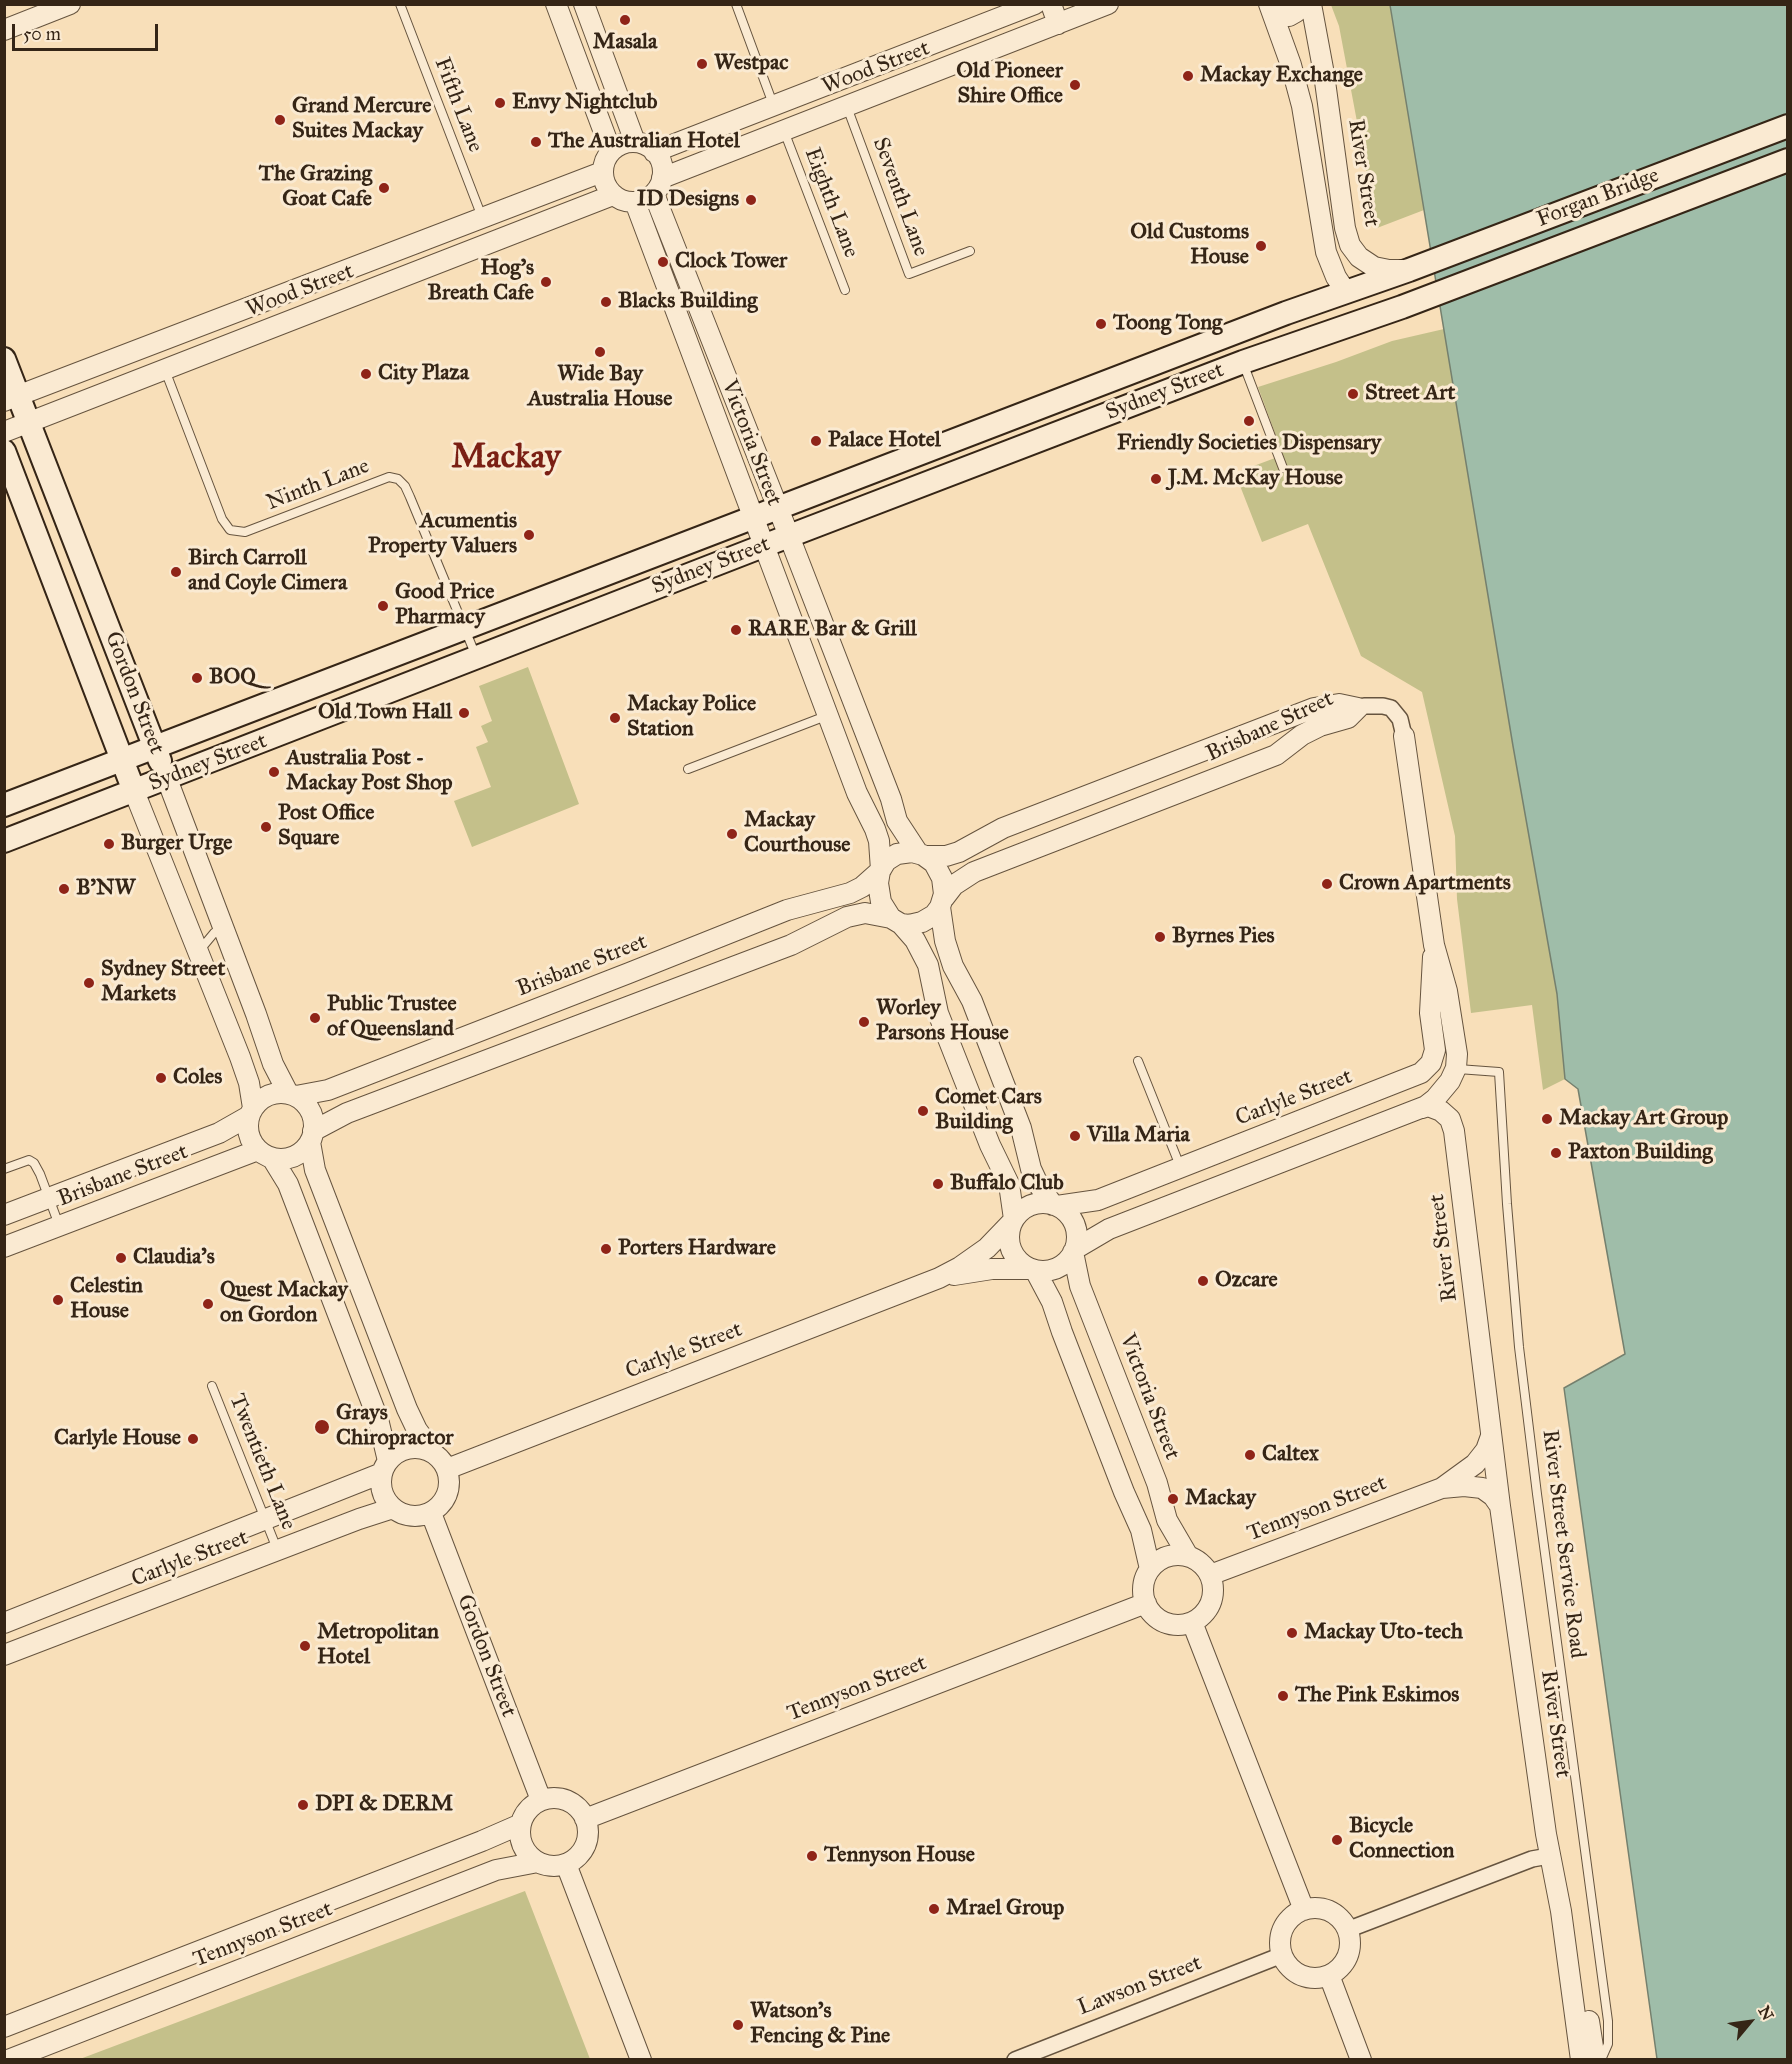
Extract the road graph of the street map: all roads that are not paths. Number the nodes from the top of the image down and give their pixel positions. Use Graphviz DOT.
graph roads {
  1 [pos="70,4"];
  2 [pos="400,4"];
  3 [pos="556,4"];
  4 [pos="584,4"];
  5 [pos="736,4"];
  6 [pos="1035,4"];
  7 [pos="1051,4"];
  8 [pos="1108,4"];
  9 [pos="1269,4"];
  10 [pos="1297,4"];
  11 [pos="1311,4"];
  12 [pos="1058,24"];
  13 [pos="4,30"];
  14 [pos="930,45"];
  15 [pos="939,70"];
  16 [pos="837,81"];
  17 [pos="774,105"];
  18 [pos="847,106"];
  19 [pos="1788,126"];
  20 [pos="783,130"];
  21 [pos="635,142"];
  22 [pos="611,151"];
  23 [pos="654,152"];
  24 [pos="1788,160"];
  25 [pos="602,172"];
  26 [pos="658,186"];
  27 [pos="613,195"];
  28 [pos="634,202"];
  29 [pos="483,218"];
  30 [pos="970,251"];
  31 [pos="1409,270"];
  32 [pos="845,290"];
  33 [pos="1346,292"];
  34 [pos="1411,304"];
  35 [pos="1218,339"];
  36 [pos="4,359"];
  37 [pos="1243,362"];
  38 [pos="165,369"];
  39 [pos="12,399"];
  40 [pos="29,423"];
  41 [pos="4,432"];
  42 [pos="4,451"];
  43 [pos="1283,468"];
  44 [pos="778,509"];
  45 [pos="754,519"];
  46 [pos="789,536"];
  47 [pos="763,546"];
  48 [pos="465,629"];
  49 [pos="476,658"];
  50 [pos="1361,707"];
  51 [pos="827,715"];
  52 [pos="1276,723"];
  53 [pos="1404,736"];
  54 [pos="1287,747"];
  55 [pos="155,748"];
  56 [pos="122,760"];
  57 [pos="688,769"];
  58 [pos="167,778"];
  59 [pos="134,791"];
  60 [pos="4,805"];
  61 [pos="4,841"];
  62 [pos="922,855"];
  63 [pos="880,871"];
  64 [pos="942,903"];
  65 [pos="896,921"];
  66 [pos="223,927"];
  67 [pos="1434,945"];
  68 [pos="198,952"];
  69 [pos="1138,1061"];
  70 [pos="1456,1068"];
  71 [pos="1400,1082"];
  72 [pos="292,1095"];
  73 [pos="1416,1110"];
  74 [pos="251,1112"];
  75 [pos="311,1136"];
  76 [pos="265,1154"];
  77 [pos="1180,1167"];
  78 [pos="4,1169"];
  79 [pos="49,1198"];
  80 [pos="1055,1206"];
  81 [pos="4,1215"];
  82 [pos="1013,1220"];
  83 [pos="60,1226"];
  84 [pos="4,1247"];
  85 [pos="1074,1251"];
  86 [pos="1034,1270"];
  87 [pos="939,1278"];
  88 [pos="212,1386"];
  89 [pos="1491,1435"];
  90 [pos="433,1452"];
  91 [pos="385,1467"];
  92 [pos="447,1469"];
  93 [pos="1442,1488"];
  94 [pos="1500,1506"];
  95 [pos="393,1508"];
  96 [pos="431,1513"];
  97 [pos="266,1520"];
  98 [pos="278,1551"];
  99 [pos="1188,1556"];
  100 [pos="1150,1569"];
  101 [pos="1210,1575"];
  102 [pos="1146,1603"];
  103 [pos="1192,1622"];
  104 [pos="4,1623"];
  105 [pos="4,1655"];
  106 [pos="542,1800"];
  107 [pos="585,1819"];
  108 [pos="521,1824"];
  109 [pos="1549,1856"];
  110 [pos="538,1862"];
  111 [pos="566,1864"];
  112 [pos="1304,1910"];
  113 [pos="277,1921"];
  114 [pos="1347,1930"];
  115 [pos="289,1951"];
  116 [pos="1282,1955"];
  117 [pos="1329,1975"];
  118 [pos="138,1976"];
  119 [pos="149,2005"];
  120 [pos="4,2027"];
  121 [pos="8,2060"];
  122 [pos="641,2060"];
  123 [pos="1015,2060"];
  124 [pos="1361,2060"];
  125 [pos="1581,2060"];
  126 [pos="1595,2060"];
  127 [pos="1601,2060"];
  1 -- 13 [label="street"];
  2 -- 29 [label="lane, Fifth Lane"];
  3 -- 22 [label="street"];
  4 -- 21 [label="street"];
  5 -- 17 [label="lane"];
  6 -- 14 [label="street, Wood Street"];
  7 -- 12 [label="street"];
  8 -- 12 [label="street, Wood Street"];
  9 -- 10 [label="street"];
  9 -- 33 [label="street"];
  11 -- 31 [label="street, River Street"];
  12 -- 15 [label="street, Wood Street"];
  14 -- 15 [label="street"];
  14 -- 16 [label="street, Wood Street"];
  15 -- 18 [label="street, Wood Street"];
  16 -- 17 [label="street, Wood Street"];
  16 -- 18 [label="street"];
  17 -- 20 [label="street"];
  17 -- 23 [label="street, Wood Street"];
  18 -- 20 [label="street, Wood Street"];
  18 -- 30 [label="lane, Seventh Lane"];
  19 -- 31 [label="main road, Forgan Bridge"];
  20 -- 26 [label="street, Wood Street"];
  20 -- 32 [label="lane, Eighth Lane"];
  21 -- 22 [label="street"];
  21 -- 23 [label="street"];
  22 -- 25 [label="street"];
  23 -- 26 [label="street"];
  24 -- 34 [label="main road, Forgan Bridge"];
  25 -- 27 [label="street"];
  25 -- 29 [label="street, Wood Street"];
  26 -- 28 [label="street"];
  26 -- 44 [label="street, Victoria Street"];
  27 -- 28 [label="street"];
  27 -- 38 [label="street, Wood Street"];
  28 -- 45 [label="street, Victoria Street"];
  29 -- 39 [label="street, Wood Street"];
  31 -- 33 [label="main road, Sydney Street"];
  33 -- 34 [label="main road"];
  33 -- 35 [label="main road, Sydney Street"];
  34 -- 37 [label="main road, Sydney Street"];
  35 -- 37 [label="main road"];
  35 -- 44 [label="main road, Sydney Street"];
  36 -- 39 [label="main road, Gordon Street"];
  37 -- 43 [label="lane"];
  37 -- 46 [label="main road, Sydney Street"];
  38 -- 40 [label="street, Wood Street"];
  38 -- 48 [label="lane, Ninth Lane"];
  39 -- 40 [label="main road, Gordon Street"];
  40 -- 41 [label="street, Wood Street"];
  40 -- 55 [label="main road, Gordon Street"];
  42 -- 56 [label="main road, Gordon Street"];
  44 -- 45 [label="main road, Sydney Street"];
  44 -- 46 [label="street, Victoria Street"];
  45 -- 47 [label="street, Victoria Street"];
  45 -- 48 [label="main road, Sydney Street"];
  46 -- 47 [label="main road, Sydney Street"];
  46 -- 62 [label="street, Victoria Street"];
  47 -- 49 [label="main road, Sydney Street"];
  47 -- 51 [label="street, Victoria Street"];
  48 -- 49 [label="lane, Ninth Lane"];
  48 -- 55 [label="main road, Sydney Street"];
  49 -- 58 [label="main road, Sydney Street"];
  50 -- 52 [label="street, Brisbane Street"];
  50 -- 53 [label="street"];
  50 -- 54 [label="street, Brisbane Street"];
  51 -- 57 [label="lane"];
  51 -- 63 [label="street, Victoria Street"];
  52 -- 54 [label="street"];
  52 -- 62 [label="street, Brisbane Street"];
  53 -- 67 [label="street"];
  54 -- 64 [label="street, Brisbane Street"];
  55 -- 56 [label="main road, Sydney Street"];
  55 -- 58 [label="main road, Gordon Street"];
  56 -- 59 [label="main road, Gordon Street"];
  56 -- 60 [label="main road, Sydney Street"];
  58 -- 59 [label="main road, Sydney Street"];
  58 -- 66 [label="street, Gordon Street"];
  59 -- 61 [label="main road, Sydney Street"];
  59 -- 68 [label="street, Gordon Street"];
  62 -- 63 [label="street"];
  62 -- 64 [label="street"];
  63 -- 65 [label="street"];
  63 -- 72 [label="street, Brisbane Street"];
  64 -- 65 [label="street"];
  64 -- 80 [label="street"];
  65 -- 75 [label="street"];
  65 -- 82 [label="street"];
  66 -- 68 [label="lane"];
  66 -- 72 [label="street, Gordon Street"];
  67 -- 70 [label="street"];
  67 -- 71 [label="street, Carlyle Street"];
  68 -- 74 [label="street, Gordon Street"];
  69 -- 77 [label="lane"];
  70 -- 73 [label="street"];
  70 -- 127 [label="lane, River Street Service Road"];
  71 -- 73 [label="street"];
  71 -- 77 [label="street, Carlyle Street"];
  72 -- 74 [label="street"];
  72 -- 75 [label="street"];
  73 -- 85 [label="street"];
  73 -- 89 [label="street, River Street"];
  74 -- 76 [label="street"];
  74 -- 79 [label="street, Brisbane Street"];
  75 -- 76 [label="street"];
  75 -- 90 [label="street"];
  76 -- 83 [label="street, Brisbane Street"];
  76 -- 91 [label="street"];
  77 -- 80 [label="street, Carlyle Street"];
  78 -- 79 [label="lane"];
  79 -- 81 [label="street, Brisbane Street"];
  79 -- 83 [label="lane"];
  80 -- 82 [label="street"];
  80 -- 85 [label="street"];
  82 -- 86 [label="street"];
  82 -- 87 [label="street, Carlyle Street"];
  83 -- 84 [label="street, Brisbane Street"];
  85 -- 86 [label="street"];
  85 -- 99 [label="street, Victoria Street"];
  86 -- 87 [label="street, Carlyle Street"];
  86 -- 100 [label="street"];
  87 -- 92 [label="street, Carlyle Street"];
  88 -- 97 [label="lane, Twentieth Lane"];
  89 -- 93 [label="street, Tennyson Street"];
  89 -- 94 [label="street, River Street"];
  90 -- 91 [label="street"];
  90 -- 92 [label="street"];
  91 -- 95 [label="street"];
  91 -- 97 [label="street, Carlyle Street"];
  92 -- 96 [label="street"];
  93 -- 94 [label="street, Tennyson Street"];
  93 -- 101 [label="street, Tennyson Street"];
  94 -- 109 [label="street, River Street"];
  95 -- 96 [label="street"];
  95 -- 98 [label="street, Carlyle Street"];
  96 -- 106 [label="street, Gordon Street"];
  97 -- 98 [label="lane, Twentieth Lane"];
  97 -- 104 [label="street, Carlyle Street"];
  98 -- 105 [label="street, Carlyle Street"];
  99 -- 100 [label="street"];
  99 -- 101 [label="street"];
  100 -- 102 [label="street"];
  101 -- 103 [label="street"];
  102 -- 103 [label="street"];
  102 -- 107 [label="street, Tennyson Street"];
  103 -- 112 [label="street"];
  106 -- 107 [label="street"];
  106 -- 108 [label="street"];
  107 -- 111 [label="street"];
  108 -- 110 [label="street"];
  108 -- 113 [label="street, Tennyson Street"];
  109 -- 114 [label="street"];
  109 -- 125 [label="street, River Street"];
  109 -- 126 [label="street, River Street"];
  110 -- 111 [label="street"];
  110 -- 115 [label="street, Tennyson Street"];
  111 -- 122 [label="street"];
  112 -- 114 [label="street"];
  112 -- 116 [label="street"];
  113 -- 115 [label="street"];
  113 -- 118 [label="street, Tennyson Street"];
  114 -- 117 [label="street"];
  115 -- 119 [label="street, Tennyson Street"];
  116 -- 117 [label="street"];
  116 -- 123 [label="street, Lawson Street"];
  117 -- 124 [label="street"];
  118 -- 119 [label="street"];
  118 -- 120 [label="street, Tennyson Street"];
  119 -- 121 [label="street, Tennyson Street"];
}
